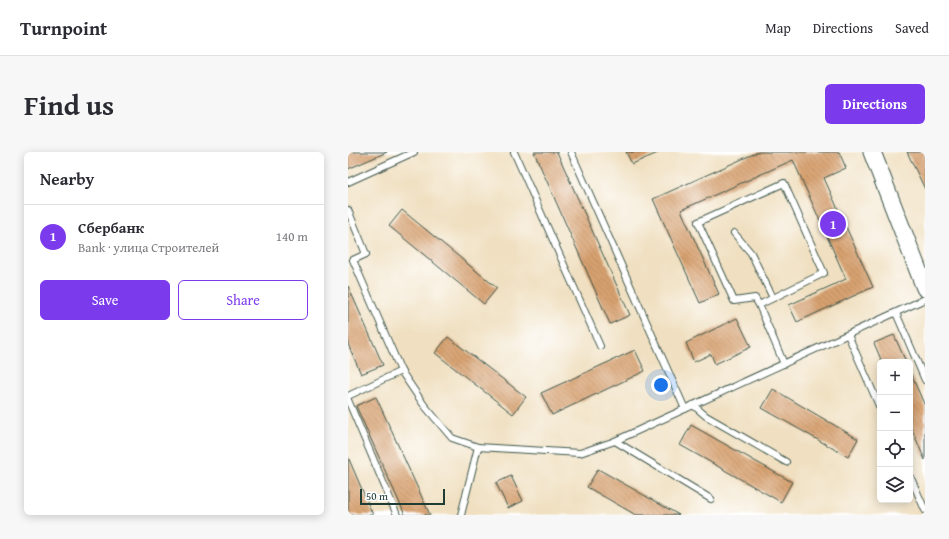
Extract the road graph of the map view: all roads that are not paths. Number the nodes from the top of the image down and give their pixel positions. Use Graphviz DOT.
graph roads {
  1 [pos="414,152"];
  2 [pos="514,152"];
  3 [pos="571,152"];
  4 [pos="872,152"];
  5 [pos="348,182"];
  6 [pos="348,210"];
  7 [pos="734,233"];
  8 [pos="925,288"];
  9 [pos="773,298"];
  10 [pos="925,299"];
  11 [pos="759,305"];
  12 [pos="896,313"];
  13 [pos="848,335"];
  14 [pos="600,346"];
  15 [pos="784,364"];
  16 [pos="401,371"];
  17 [pos="925,380"];
  18 [pos="348,396"];
  19 [pos="348,400"];
  20 [pos="877,401"];
  21 [pos="693,405"];
  22 [pos="685,409"];
  23 [pos="615,441"];
  24 [pos="478,447"];
  25 [pos="786,462"];
  26 [pos="913,483"];
  27 [pos="711,499"];
  28 [pos="925,510"];
  29 [pos="397,515"];
  30 [pos="461,515"];
  1 -- 5 [label="lane"];
  2 -- 14 [label="lane"];
  3 -- 22 [label="lane"];
  4 -- 8 [label="street"];
  6 -- 16 [label="lane"];
  7 -- 9 [label="lane"];
  9 -- 11 [label="lane"];
  9 -- 11 [label="lane"];
  10 -- 12 [label="lane"];
  11 -- 15 [label="lane"];
  12 -- 13 [label="lane"];
  12 -- 17 [label="lane"];
  13 -- 15 [label="lane"];
  13 -- 20 [label="lane"];
  15 -- 21 [label="lane"];
  16 -- 18 [label="lane"];
  16 -- 24 [label="lane"];
  19 -- 29 [label="lane"];
  21 -- 22 [label="lane"];
  21 -- 25 [label="lane"];
  22 -- 23 [label="lane"];
  23 -- 24 [label="lane"];
  23 -- 27 [label="lane"];
  24 -- 30 [label="lane"];
  26 -- 28 [label="lane"];
}
